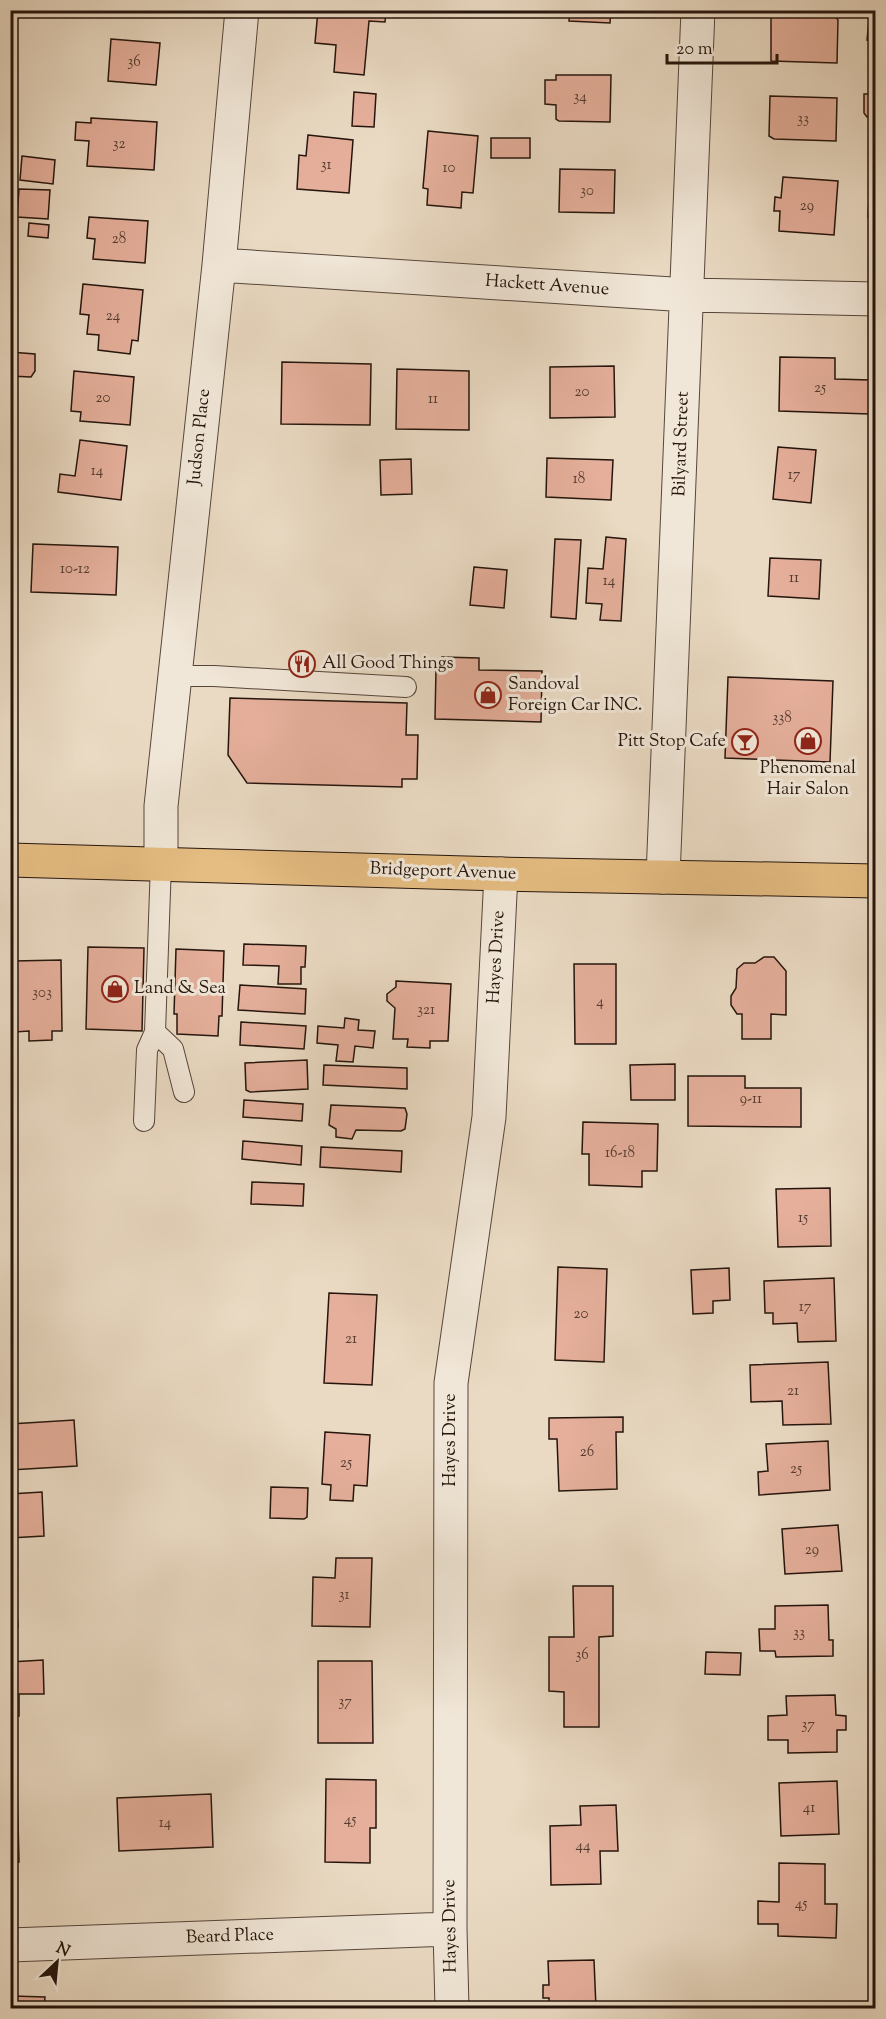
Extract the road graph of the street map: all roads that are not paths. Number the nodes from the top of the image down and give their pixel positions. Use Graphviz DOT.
graph roads {
  1 [pos="242,10"];
  2 [pos="698,10"];
  3 [pos="219,265"];
  4 [pos="688,295"];
  5 [pos="876,299"];
  6 [pos="175,676"];
  7 [pos="406,687"];
  8 [pos="10,860"];
  9 [pos="161,863"];
  10 [pos="501,874"];
  11 [pos="663,878"];
  12 [pos="876,881"];
  13 [pos="154,1032"];
  14 [pos="184,1092"];
  15 [pos="144,1120"];
  16 [pos="450,1929"];
  17 [pos="10,1945"];
  18 [pos="452,2008"];
  1 -- 3 [label="street, Judson Place"];
  2 -- 4 [label="street, Bilyard Street"];
  3 -- 4 [label="street, Hackett Avenue"];
  3 -- 6 [label="street, Judson Place"];
  4 -- 5 [label="street, Hackett Avenue"];
  4 -- 11 [label="street, Bilyard Street"];
  6 -- 7 [label="lane"];
  6 -- 9 [label="street, Judson Place"];
  8 -- 9 [label="main road, Bridgeport Avenue"];
  9 -- 10 [label="main road, Bridgeport Avenue"];
  9 -- 13 [label="lane"];
  10 -- 11 [label="main road, Bridgeport Avenue"];
  10 -- 16 [label="street, Hayes Drive"];
  11 -- 12 [label="main road, Bridgeport Avenue"];
  13 -- 14 [label="lane"];
  13 -- 15 [label="lane"];
  16 -- 17 [label="street, Beard Place"];
  16 -- 18 [label="street, Hayes Drive"];
}
